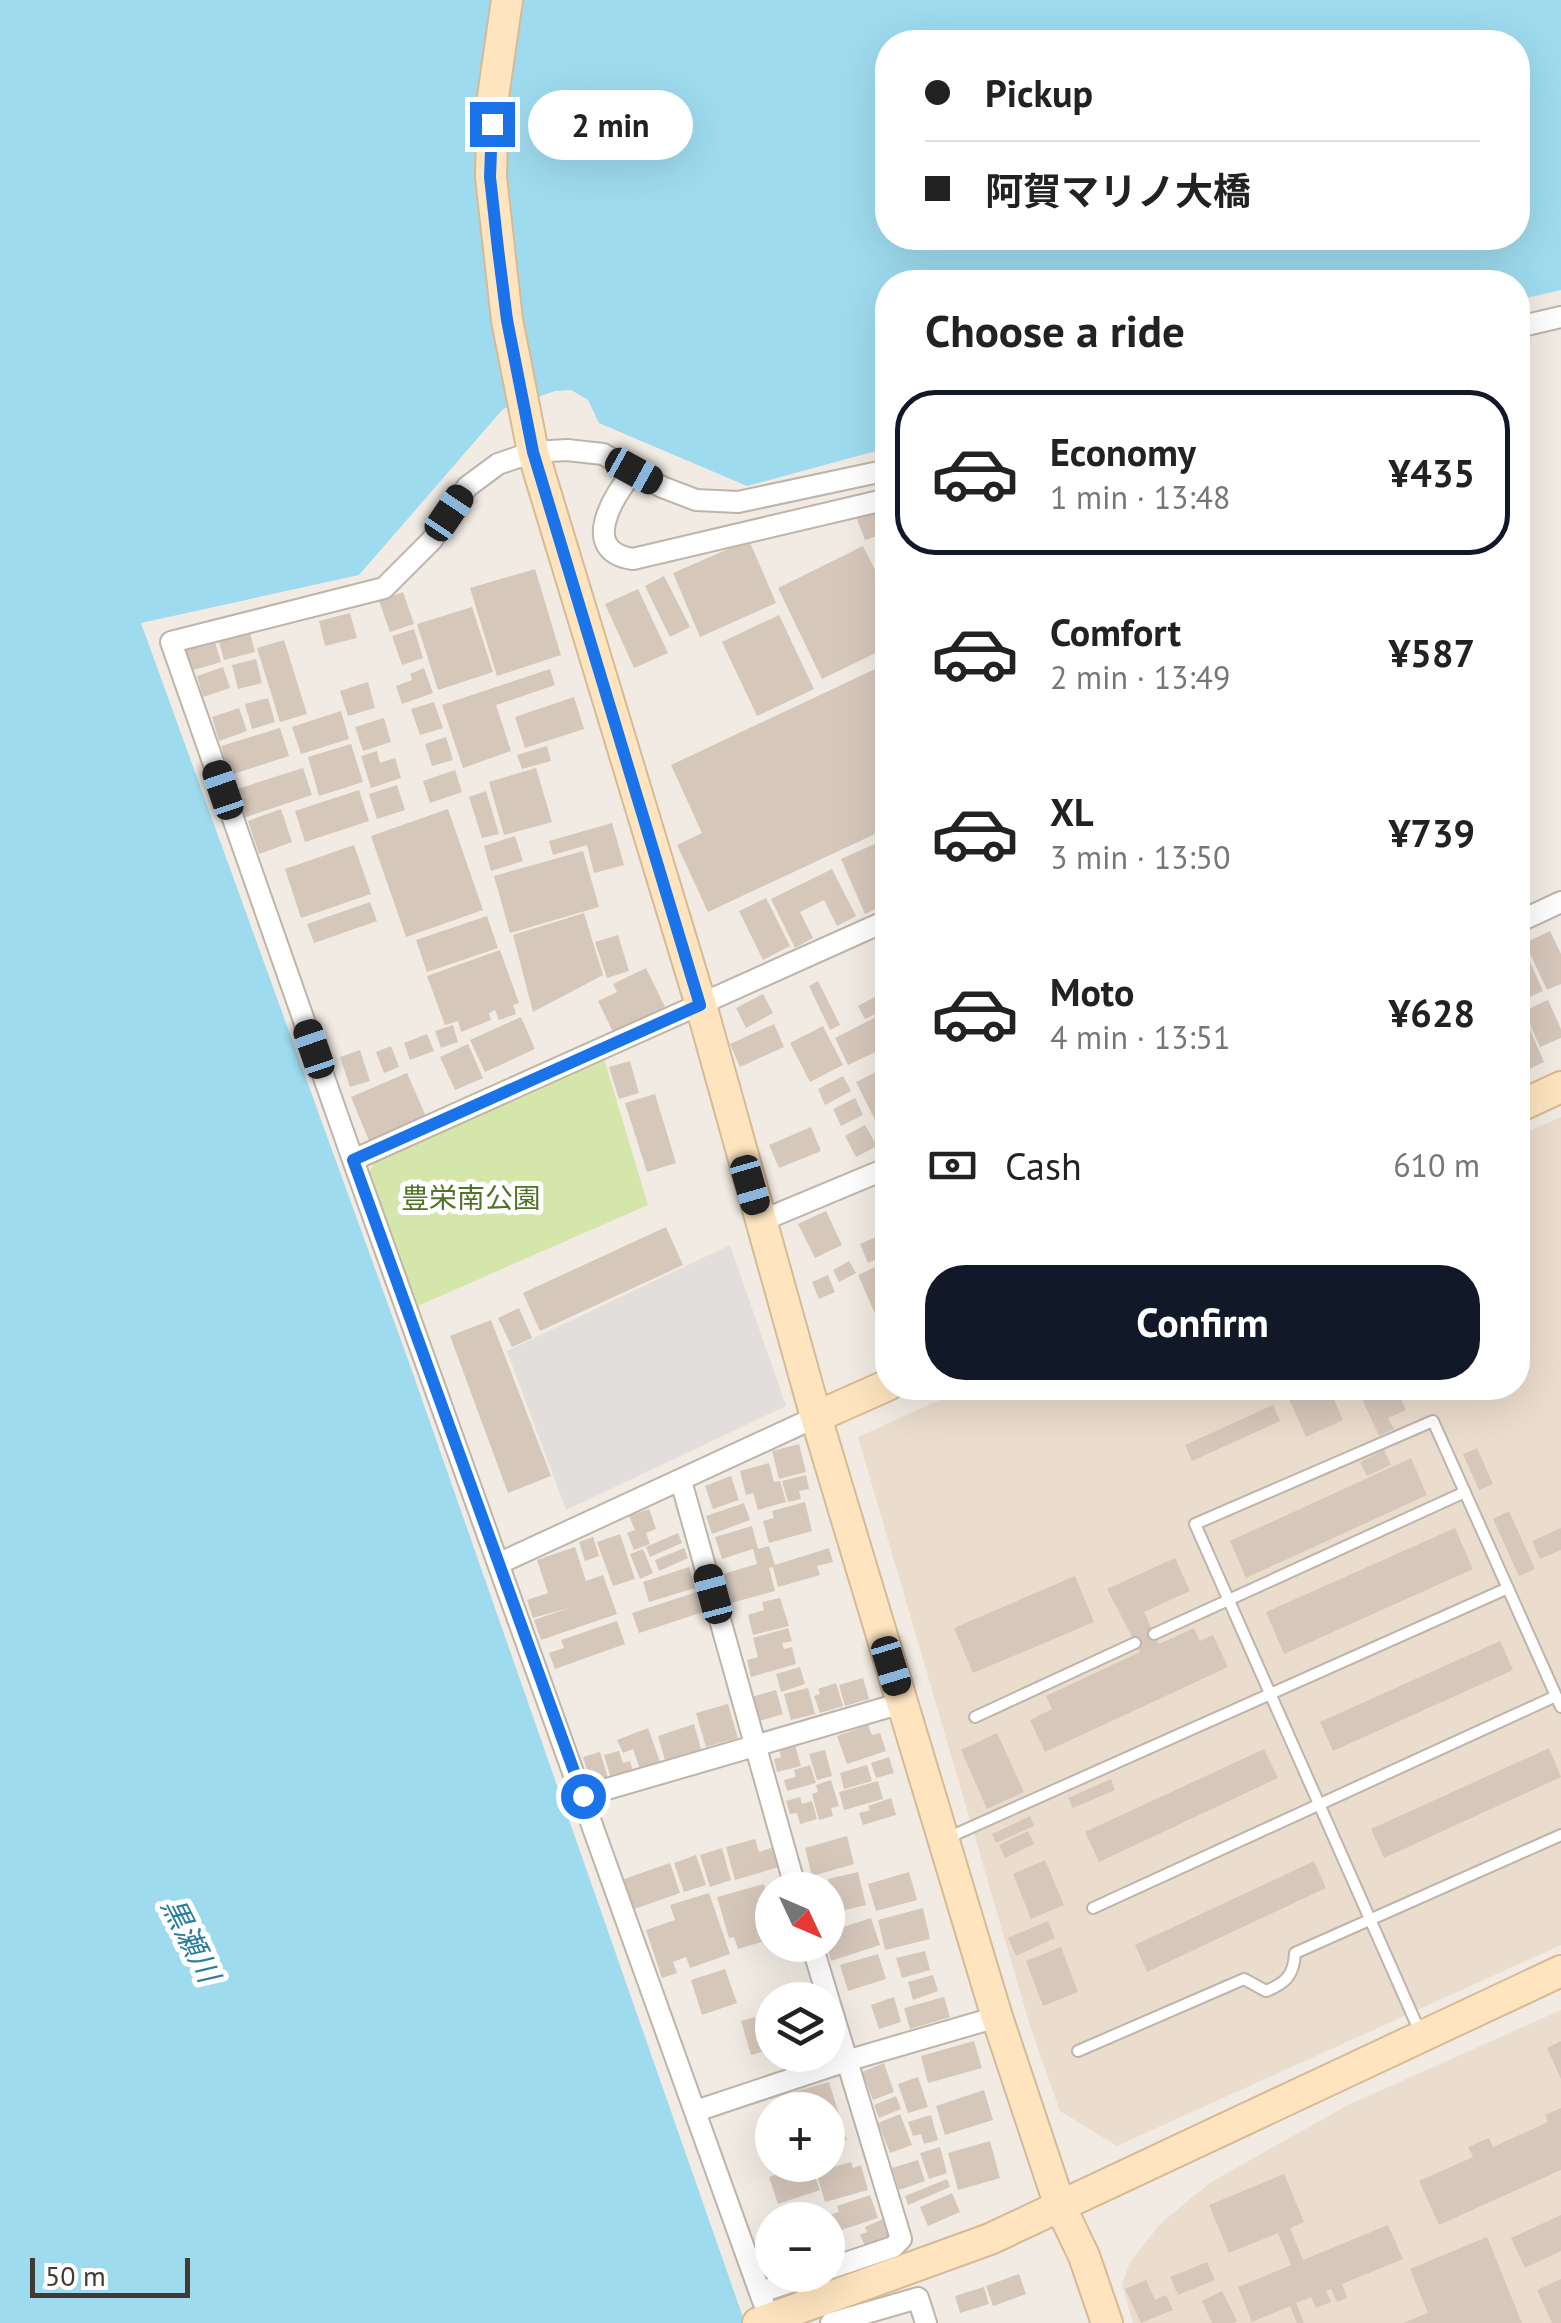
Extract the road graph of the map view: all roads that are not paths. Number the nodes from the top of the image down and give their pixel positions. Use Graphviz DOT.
graph roads {
  1 [pos="506,0"];
  2 [pos="1561,317"];
  3 [pos="1530,324"];
  4 [pos="533,452"];
  5 [pos="634,471"];
  6 [pos="875,473"];
  7 [pos="875,501"];
  8 [pos="1558,910"];
  9 [pos="1530,918"];
  10 [pos="875,926"];
  11 [pos="700,1005"];
  12 [pos="1561,1087"];
  13 [pos="1530,1101"];
  14 [pos="353,1160"];
  15 [pos="875,1173"];
  16 [pos="760,1221"];
  17 [pos="875,1391"];
  18 [pos="816,1417"];
  19 [pos="681,1480"];
  20 [pos="1465,1492"];
  21 [pos="500,1563"];
  22 [pos="1508,1588"];
  23 [pos="1229,1600"];
  24 [pos="1154,1634"];
  25 [pos="1136,1643"];
  26 [pos="1272,1694"];
  27 [pos="902,1702"];
  28 [pos="1559,1702"];
  29 [pos="975,1717"];
  30 [pos="756,1746"];
  31 [pos="583,1796"];
  32 [pos="1321,1803"];
  33 [pos="1561,1835"];
  34 [pos="944,1839"];
  35 [pos="791,1872"];
  36 [pos="1094,1908"];
  37 [pos="1374,1921"];
  38 [pos="817,1962"];
  39 [pos="1561,1971"];
  40 [pos="997,2017"];
  41 [pos="1423,2037"];
  42 [pos="1078,2051"];
  43 [pos="846,2061"];
  44 [pos="696,2110"];
  45 [pos="1060,2206"];
  46 [pos="845,2263"];
  47 [pos="761,2305"];
  48 [pos="830,2323"];
  49 [pos="926,2323"];
  50 [pos="1107,2323"];
  1 -- 4 [label="street"];
  2 -- 3 [label="street"];
  4 -- 5 [label="street"];
  4 -- 11 [label="street"];
  4 -- 14 [label="street"];
  5 -- 6 [label="street"];
  5 -- 7 [label="street"];
  8 -- 9 [label="street"];
  10 -- 11 [label="street"];
  11 -- 14 [label="street"];
  11 -- 16 [label="street"];
  12 -- 13 [label="street"];
  14 -- 21 [label="street"];
  15 -- 16 [label="street"];
  16 -- 18 [label="street"];
  17 -- 18 [label="street"];
  18 -- 19 [label="street"];
  18 -- 27 [label="street"];
  19 -- 21 [label="street"];
  19 -- 30 [label="street"];
  20 -- 22 [label="lane"];
  20 -- 23 [label="lane"];
  20 -- 23 [label="lane"];
  21 -- 31 [label="street"];
  22 -- 26 [label="lane"];
  22 -- 28 [label="lane"];
  23 -- 24 [label="lane"];
  23 -- 26 [label="lane"];
  25 -- 29 [label="lane"];
  26 -- 32 [label="lane"];
  26 -- 34 [label="lane"];
  27 -- 30 [label="street"];
  27 -- 34 [label="street"];
  28 -- 32 [label="lane"];
  30 -- 31 [label="street"];
  30 -- 35 [label="street"];
  31 -- 44 [label="street"];
  32 -- 36 [label="lane"];
  32 -- 37 [label="lane"];
  33 -- 37 [label="lane"];
  34 -- 40 [label="street"];
  37 -- 41 [label="lane"];
  37 -- 42 [label="lane"];
  38 -- 43 [label="street"];
  39 -- 41 [label="street"];
  40 -- 43 [label="street"];
  40 -- 45 [label="street"];
  41 -- 45 [label="street"];
  43 -- 44 [label="street"];
  43 -- 46 [label="street"];
  44 -- 47 [label="street"];
  45 -- 47 [label="street"];
  45 -- 50 [label="street"];
  48 -- 49 [label="street"];
}
